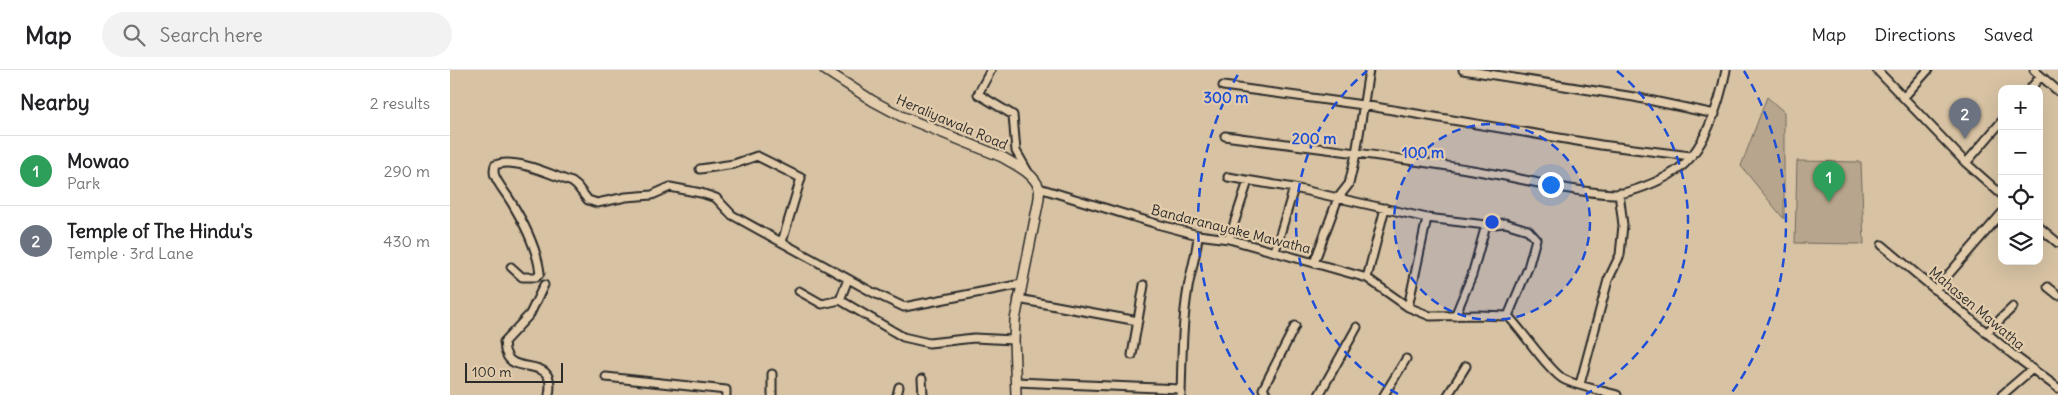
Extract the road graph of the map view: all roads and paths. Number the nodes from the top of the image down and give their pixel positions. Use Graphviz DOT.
graph roads {
  1 [pos="825,70"];
  2 [pos="991,70"];
  3 [pos="1369,70"];
  4 [pos="1463,70"];
  5 [pos="1726,70"];
  6 [pos="1877,70"];
  7 [pos="1928,70"];
  8 [pos="2034,70"];
  9 [pos="2041,76"];
  10 [pos="2033,85"];
  11 [pos="1223,86"];
  12 [pos="2058,91"];
  13 [pos="1904,97"];
  14 [pos="1363,105"];
  15 [pos="1715,114"];
  16 [pos="1998,126"];
  17 [pos="1225,136"];
  18 [pos="1356,154"];
  19 [pos="1691,156"];
  20 [pos="1966,163"];
  21 [pos="700,170"];
  22 [pos="1030,176"];
  23 [pos="1228,177"];
  24 [pos="1248,181"];
  25 [pos="1039,188"];
  26 [pos="1294,188"];
  27 [pos="1998,191"];
  28 [pos="1619,193"];
  29 [pos="1338,198"];
  30 [pos="1386,208"];
  31 [pos="1427,218"];
  32 [pos="1998,219"];
  33 [pos="1486,225"];
  34 [pos="2043,230"];
  35 [pos="1198,235"];
  36 [pos="1230,239"];
  37 [pos="782,242"];
  38 [pos="2058,243"];
  39 [pos="1882,245"];
  40 [pos="1276,251"];
  41 [pos="1314,263"];
  42 [pos="511,267"];
  43 [pos="1367,278"];
  44 [pos="848,279"];
  45 [pos="1022,284"];
  46 [pos="544,285"];
  47 [pos="1144,286"];
  48 [pos="2048,287"];
  49 [pos="1936,290"];
  50 [pos="799,291"];
  51 [pos="2058,295"];
  52 [pos="1018,299"];
  53 [pos="840,300"];
  54 [pos="1408,307"];
  55 [pos="2013,307"];
  56 [pos="1455,316"];
  57 [pos="1508,316"];
  58 [pos="1138,322"];
  59 [pos="1295,326"];
  60 [pos="1357,327"];
  61 [pos="1986,333"];
  62 [pos="1014,340"];
  63 [pos="1132,355"];
  64 [pos="1406,358"];
  65 [pos="1466,366"];
  66 [pos="2032,370"];
  67 [pos="772,374"];
  68 [pos="606,377"];
  69 [pos="922,379"];
  70 [pos="1016,382"];
  71 [pos="1580,384"];
  72 [pos="899,387"];
  73 [pos="2058,388"];
  74 [pos="1181,392"];
  75 [pos="550,395"];
  76 [pos="726,395"];
  77 [pos="772,395"];
  78 [pos="898,395"];
  79 [pos="923,395"];
  80 [pos="1016,395"];
  81 [pos="1267,395"];
  82 [pos="1319,395"];
  83 [pos="1384,395"];
  84 [pos="1448,395"];
  85 [pos="1617,395"];
  86 [pos="2002,395"];
  1 -- 22 [label="street, Heraliyawala Road"];
  2 -- 22 [label="street"];
  3 -- 14 [label="street"];
  4 -- 15 [label="street"];
  5 -- 15 [label="street"];
  6 -- 13 [label="street"];
  7 -- 13 [label="street"];
  8 -- 9 [label="street"];
  9 -- 10 [label="street"];
  9 -- 12 [label="street"];
  11 -- 14 [label="street"];
  13 -- 20 [label="street"];
  14 -- 18 [label="street"];
  14 -- 19 [label="street"];
  15 -- 19 [label="street"];
  16 -- 20 [label="street"];
  17 -- 18 [label="street"];
  18 -- 28 [label="street"];
  18 -- 29 [label="street"];
  19 -- 28 [label="street"];
  20 -- 27 [label="street"];
  21 -- 37 [label="street"];
  22 -- 25 [label="street, Heraliyawala Road"];
  23 -- 24 [label="street"];
  24 -- 26 [label="street"];
  24 -- 36 [label="street"];
  25 -- 35 [label="street, Bandaranayake Mawatha"];
  25 -- 45 [label="street"];
  26 -- 29 [label="street"];
  26 -- 40 [label="street"];
  28 -- 71 [label="street"];
  29 -- 30 [label="street"];
  29 -- 41 [label="street"];
  30 -- 31 [label="street"];
  30 -- 43 [label="street"];
  31 -- 33 [label="street"];
  31 -- 54 [label="street"];
  32 -- 49 [label="street"];
  33 -- 56 [label="street"];
  33 -- 57 [label="street"];
  34 -- 38 [label="street"];
  35 -- 36 [label="street, Bandaranayake Mawatha"];
  35 -- 74 [label="street"];
  36 -- 40 [label="street, Bandaranayake Mawatha"];
  37 -- 42 [label="street"];
  37 -- 44 [label="street"];
  39 -- 49 [label="street, Mahasen Mawatha"];
  40 -- 41 [label="street, Bandaranayake Mawatha"];
  41 -- 43 [label="street, Bandaranayake Mawatha"];
  43 -- 54 [label="street, Bandaranayake Mawatha"];
  44 -- 45 [label="street"];
  44 -- 53 [label="street"];
  45 -- 52 [label="street"];
  46 -- 75 [label="street"];
  47 -- 58 [label="street"];
  48 -- 51 [label="street"];
  49 -- 61 [label="street, Mahasen Mawatha"];
  50 -- 53 [label="street"];
  52 -- 58 [label="street"];
  52 -- 62 [label="street"];
  53 -- 62 [label="street"];
  54 -- 56 [label="street, Bandaranayake Mawatha"];
  55 -- 61 [label="street"];
  56 -- 57 [label="street, Bandaranayake Mawatha"];
  57 -- 71 [label="street"];
  58 -- 63 [label="street"];
  59 -- 81 [label="street"];
  60 -- 82 [label="street"];
  61 -- 66 [label="street, Mahasen Mawatha"];
  62 -- 70 [label="street"];
  64 -- 83 [label="street"];
  65 -- 84 [label="street"];
  66 -- 73 [label="street, Mahasen Mawatha"];
  66 -- 86 [label="street"];
  67 -- 77 [label="street"];
  68 -- 76 [label="street"];
  69 -- 79 [label="street"];
  70 -- 74 [label="street"];
  70 -- 80 [label="street"];
  71 -- 85 [label="street"];
  72 -- 78 [label="street"];
}
